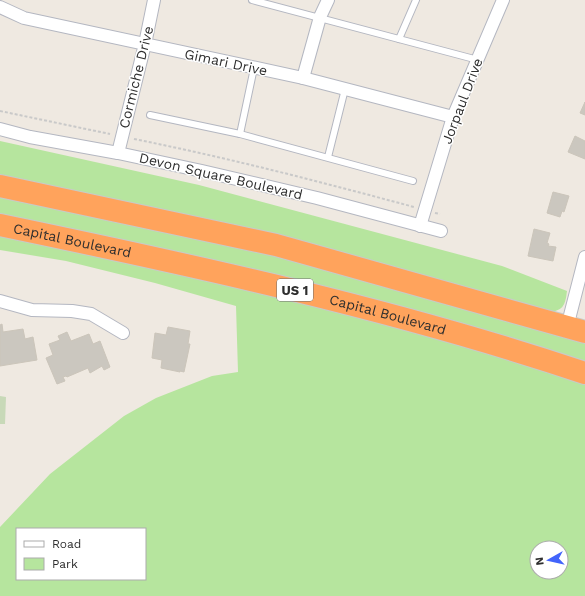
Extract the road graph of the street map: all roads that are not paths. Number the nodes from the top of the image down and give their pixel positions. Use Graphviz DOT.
graph roads {
  1 [pos="154,0"];
  2 [pos="252,0"];
  3 [pos="328,0"];
  4 [pos="416,0"];
  5 [pos="503,0"];
  6 [pos="0,7"];
  7 [pos="320,17"];
  8 [pos="400,39"];
  9 [pos="145,44"];
  10 [pos="478,60"];
  11 [pos="254,68"];
  12 [pos="303,78"];
  13 [pos="345,89"];
  14 [pos="150,115"];
  15 [pos="453,117"];
  16 [pos="0,129"];
  17 [pos="240,134"];
  18 [pos="118,153"];
  19 [pos="328,157"];
  20 [pos="413,181"];
  21 [pos="0,186"];
  22 [pos="0,224"];
  23 [pos="420,226"];
  24 [pos="441,231"];
  25 [pos="585,257"];
  26 [pos="0,302"];
  27 [pos="576,330"];
  28 [pos="123,333"];
  29 [pos="585,373"];
  1 -- 9 [label="street, Cormiche Drive"];
  2 -- 7 [label="lane"];
  3 -- 7 [label="street"];
  4 -- 8 [label="lane"];
  5 -- 10 [label="street, Jorpaul Drive"];
  6 -- 9 [label="street, Gimari Drive"];
  7 -- 8 [label="lane"];
  7 -- 12 [label="street"];
  8 -- 10 [label="lane"];
  9 -- 11 [label="street, Gimari Drive"];
  9 -- 18 [label="street, Cormiche Drive"];
  10 -- 15 [label="street, Jorpaul Drive"];
  11 -- 12 [label="street, Gimari Drive"];
  11 -- 17 [label="lane"];
  12 -- 13 [label="street, Gimari Drive"];
  13 -- 15 [label="street, Gimari Drive"];
  13 -- 19 [label="lane"];
  14 -- 17 [label="lane"];
  15 -- 23 [label="street, Jorpaul Drive"];
  16 -- 18 [label="street, Devon Square Boulevard"];
  17 -- 19 [label="lane"];
  18 -- 23 [label="street, Devon Square Boulevard"];
  19 -- 20 [label="lane"];
  21 -- 27 [label="highway"];
  22 -- 29 [label="highway, Capital Boulevard / US 1"];
  23 -- 24 [label="street, Devon Square Boulevard"];
  25 -- 27 [label="street"];
  26 -- 28 [label="street"];
}
